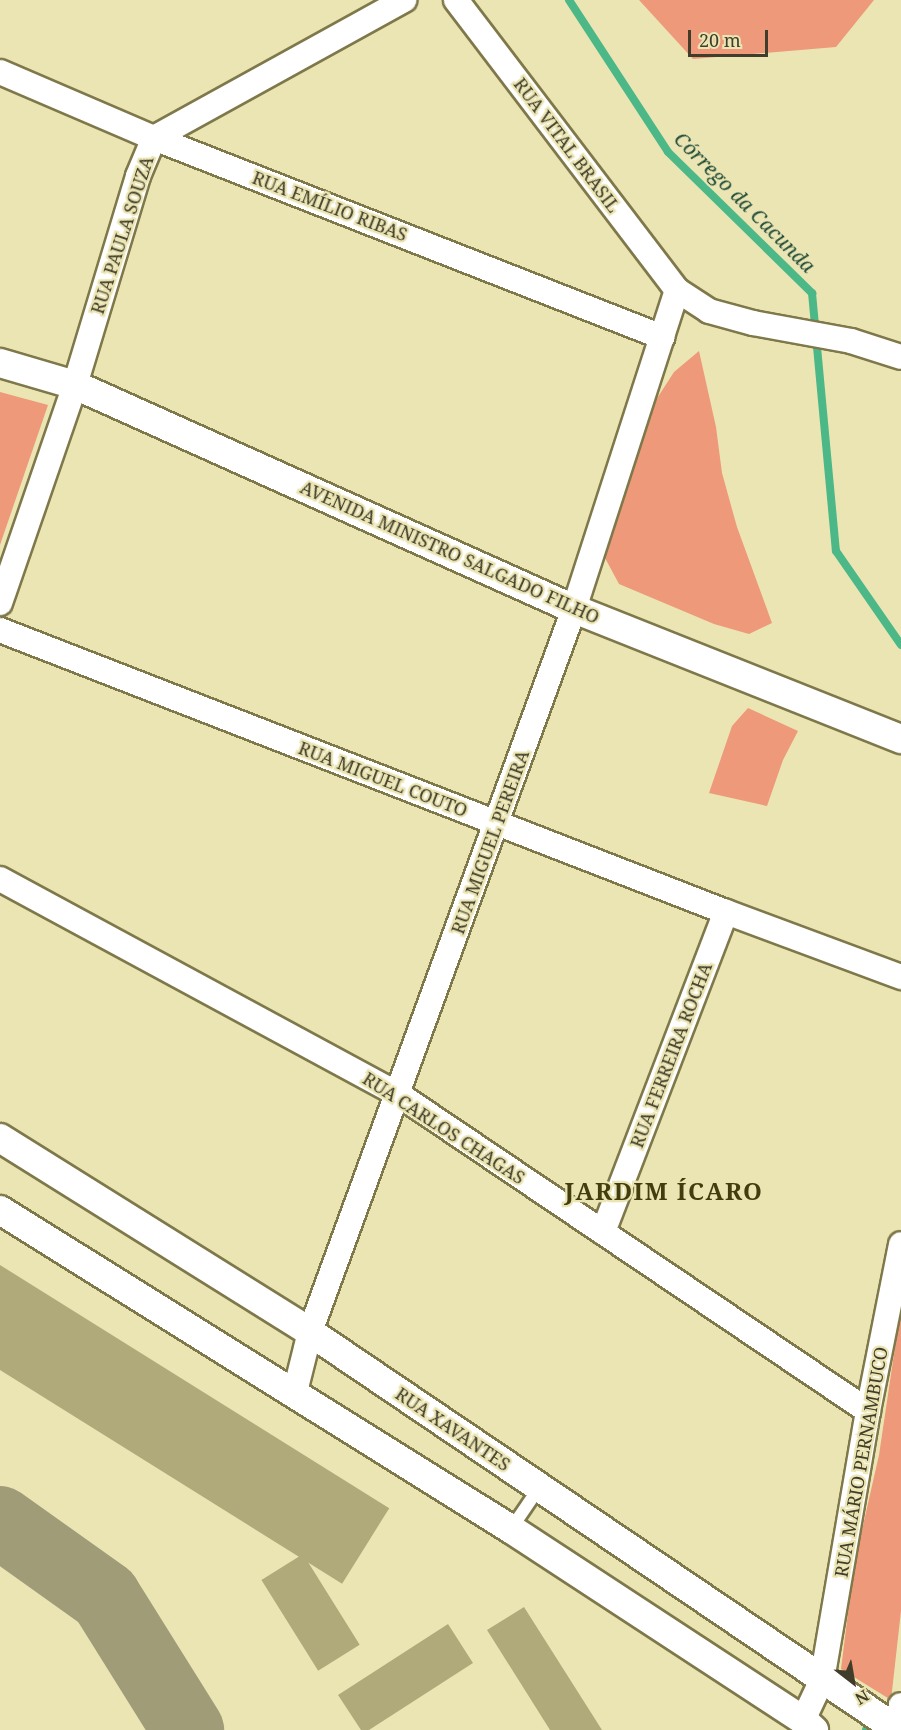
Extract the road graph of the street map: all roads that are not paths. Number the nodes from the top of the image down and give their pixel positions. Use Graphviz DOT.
graph roads {
  1 [pos="404,0"];
  2 [pos="456,0"];
  3 [pos="0,72"];
  4 [pos="154,138"];
  5 [pos="677,290"];
  6 [pos="662,337"];
  7 [pos="901,357"];
  8 [pos="0,363"];
  9 [pos="75,385"];
  10 [pos="0,603"];
  11 [pos="574,609"];
  12 [pos="0,630"];
  13 [pos="901,739"];
  14 [pos="497,824"];
  15 [pos="0,879"];
  16 [pos="726,912"];
  17 [pos="901,977"];
  18 [pos="398,1094"];
  19 [pos="0,1138"];
  20 [pos="0,1210"];
  21 [pos="603,1232"];
  22 [pos="901,1244"];
  23 [pos="310,1332"];
  24 [pos="295,1392"];
  25 [pos="868,1410"];
  26 [pos="539,1488"];
  27 [pos="511,1529"];
  28 [pos="822,1680"];
  29 [pos="899,1721"];
  30 [pos="808,1725"];
  1 -- 4 [label="street, RUA PAULA SOUZA"];
  2 -- 5 [label="street, RUA VITAL BRASIL"];
  3 -- 4 [label="street, RUA EMÍLIO RIBAS"];
  4 -- 6 [label="street, RUA EMÍLIO RIBAS"];
  4 -- 9 [label="street, RUA PAULA SOUZA"];
  5 -- 6 [label="street, RUA MIGUEL PEREIRA"];
  5 -- 7 [label="street"];
  6 -- 11 [label="street, RUA MIGUEL PEREIRA"];
  8 -- 9 [label="street, AVENIDA MINISTRO SALGADO FILHO"];
  9 -- 10 [label="street, RUA PAULA SOUZA"];
  9 -- 11 [label="street, AVENIDA MINISTRO SALGADO FILHO"];
  11 -- 13 [label="street, AVENIDA MINISTRO SALGADO FILHO"];
  11 -- 14 [label="street, RUA MIGUEL PEREIRA"];
  12 -- 14 [label="street, RUA MIGUEL COUTO"];
  14 -- 16 [label="street, RUA MIGUEL COUTO"];
  14 -- 18 [label="street, RUA MIGUEL PEREIRA"];
  15 -- 18 [label="street, RUA CARLOS CHAGAS"];
  16 -- 17 [label="street, RUA MIGUEL COUTO"];
  16 -- 21 [label="street, RUA FERREIRA ROCHA"];
  18 -- 21 [label="street, RUA CARLOS CHAGAS"];
  18 -- 23 [label="street, RUA MIGUEL PEREIRA"];
  19 -- 23 [label="street, RUA XAVANTES"];
  20 -- 24 [label="street"];
  21 -- 25 [label="street, RUA CARLOS CHAGAS"];
  22 -- 25 [label="street, RUA MÁRIO PERNAMBUCO"];
  23 -- 24 [label="street, RUA MIGUEL PEREIRA"];
  23 -- 26 [label="street, RUA XAVANTES"];
  24 -- 27 [label="street"];
  25 -- 28 [label="street, RUA MÁRIO PERNAMBUCO"];
  26 -- 27 [label="lane"];
  26 -- 28 [label="street, RUA XAVANTES"];
  27 -- 30 [label="street"];
  28 -- 29 [label="street, RUA XAVANTES"];
  28 -- 30 [label="street, RUA MÁRIO PERNAMBUCO"];
}
